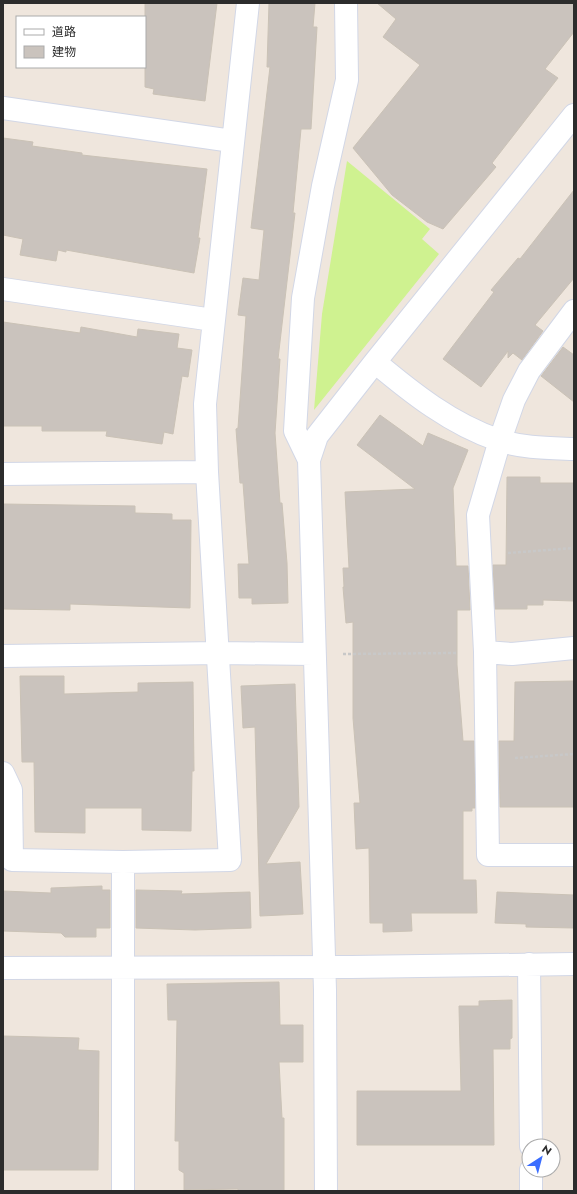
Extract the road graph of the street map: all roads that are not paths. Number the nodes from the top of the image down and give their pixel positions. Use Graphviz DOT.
graph roads {
  1 [pos="248,3"];
  2 [pos="346,3"];
  3 [pos="3,108"];
  4 [pos="574,115"];
  5 [pos="232,141"];
  6 [pos="3,290"];
  7 [pos="574,311"];
  8 [pos="213,320"];
  9 [pos="375,362"];
  10 [pos="500,440"];
  11 [pos="574,449"];
  12 [pos="309,460"];
  13 [pos="207,472"];
  14 [pos="3,474"];
  15 [pos="574,648"];
  16 [pos="485,652"];
  17 [pos="219,653"];
  18 [pos="314,654"];
  19 [pos="3,656"];
  20 [pos="3,772"];
  21 [pos="574,855"];
  22 [pos="123,862"];
  23 [pos="529,964"];
  24 [pos="574,964"];
  25 [pos="122,967"];
  26 [pos="324,967"];
  27 [pos="3,968"];
  28 [pos="531,1138"];
  29 [pos="531,1178"];
  30 [pos="123,1191"];
  31 [pos="326,1191"];
  32 [pos="531,1191"];
  1 -- 5 [label="street"];
  2 -- 12 [label="street"];
  3 -- 5 [label="street"];
  4 -- 9 [label="street"];
  5 -- 8 [label="street"];
  6 -- 8 [label="street"];
  7 -- 10 [label="street"];
  8 -- 13 [label="street"];
  9 -- 10 [label="street"];
  9 -- 12 [label="street"];
  10 -- 11 [label="street"];
  10 -- 16 [label="street"];
  12 -- 18 [label="street"];
  13 -- 14 [label="street"];
  13 -- 17 [label="street"];
  15 -- 16 [label="street"];
  16 -- 21 [label="street"];
  17 -- 18 [label="street"];
  17 -- 19 [label="street"];
  17 -- 22 [label="street"];
  18 -- 26 [label="street"];
  20 -- 22 [label="street"];
  22 -- 25 [label="street"];
  23 -- 24 [label="street"];
  23 -- 26 [label="street"];
  23 -- 28 [label="street"];
  25 -- 26 [label="street"];
  25 -- 27 [label="street"];
  25 -- 30 [label="street"];
  26 -- 31 [label="street"];
  29 -- 32 [label="street"];
}
